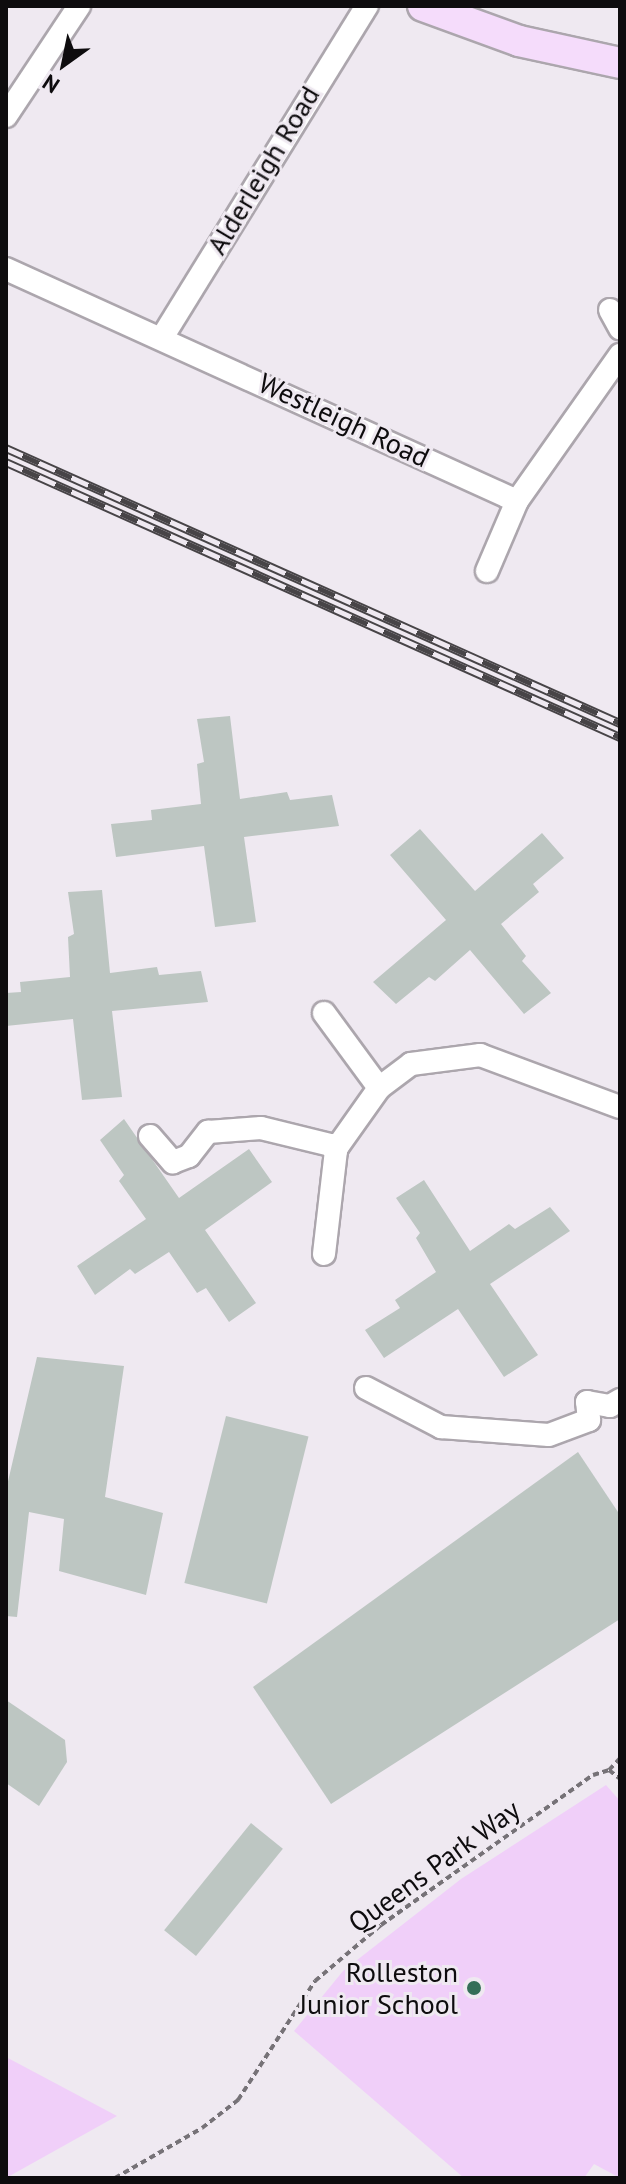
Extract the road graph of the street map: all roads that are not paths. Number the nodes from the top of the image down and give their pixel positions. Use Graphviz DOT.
graph roads {
  1 [pos="79,6"];
  2 [pos="367,6"];
  3 [pos="423,6"];
  4 [pos="620,63"];
  5 [pos="6,116"];
  6 [pos="6,269"];
  7 [pos="163,336"];
  8 [pos="620,355"];
  9 [pos="517,501"];
  10 [pos="487,571"];
  11 [pos="324,1013"];
  12 [pos="379,1088"];
  13 [pos="620,1107"];
  14 [pos="150,1136"];
  15 [pos="330,1145"];
  16 [pos="324,1254"];
  17 [pos="366,1388"];
  18 [pos="620,1400"];
  1 -- 5 [label="street"];
  2 -- 7 [label="street, Alderleigh Road"];
  3 -- 4 [label="main road"];
  6 -- 7 [label="street, Westleigh Road"];
  7 -- 9 [label="street, Westleigh Road"];
  8 -- 9 [label="street"];
  9 -- 10 [label="street"];
  11 -- 12 [label="street"];
  12 -- 13 [label="street"];
  12 -- 15 [label="street"];
  14 -- 15 [label="street"];
  15 -- 16 [label="street"];
  17 -- 18 [label="street"];
}
